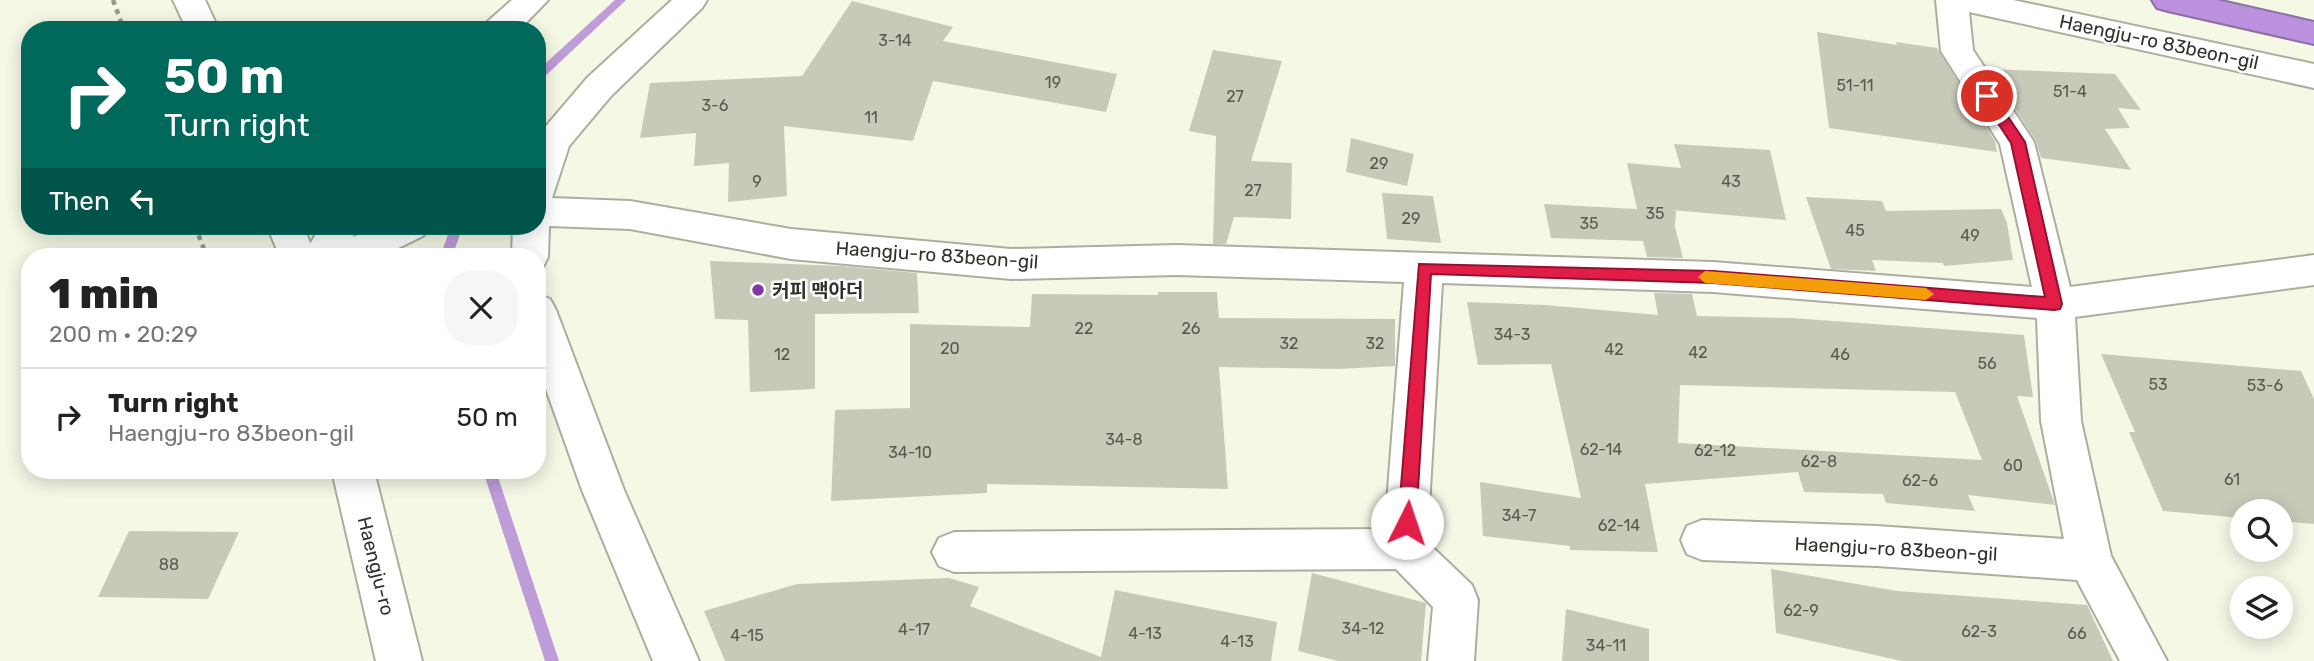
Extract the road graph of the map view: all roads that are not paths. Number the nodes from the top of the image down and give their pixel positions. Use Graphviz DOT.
graph roads {
  1 [pos="189,0"];
  2 [pos="691,0"];
  3 [pos="1952,0"];
  4 [pos="1962,0"];
  5 [pos="2168,0"];
  6 [pos="199,21"];
  7 [pos="2314,33"];
  8 [pos="2314,76"];
  9 [pos="546,163"];
  10 [pos="546,211"];
  11 [pos="392,235"];
  12 [pos="365,248"];
  13 [pos="1424,268"];
  14 [pos="2314,270"];
  15 [pos="2054,304"];
  16 [pos="546,335"];
  17 [pos="355,479"];
  18 [pos="1702,541"];
  19 [pos="1405,549"];
  20 [pos="954,552"];
  21 [pos="2090,561"];
  22 [pos="399,661"];
  23 [pos="676,661"];
  24 [pos="1451,661"];
  25 [pos="2144,661"];
  1 -- 6 [label="street"];
  2 -- 9 [label="street"];
  3 -- 15 [label="street"];
  4 -- 8 [label="street, Haengju-ro 83beon-gil"];
  5 -- 7 [label="highway"];
  10 -- 13 [label="street, Haengju-ro 83beon-gil"];
  11 -- 12 [label="street"];
  13 -- 15 [label="street, Haengju-ro 83beon-gil"];
  13 -- 19 [label="street"];
  14 -- 15 [label="street, Haengju-ro 83beon-gil"];
  15 -- 21 [label="street"];
  16 -- 23 [label="street"];
  17 -- 22 [label="street, Haengju-ro"];
  18 -- 21 [label="street, Haengju-ro 83beon-gil"];
  19 -- 20 [label="street"];
  19 -- 24 [label="street"];
  21 -- 25 [label="street"];
}
